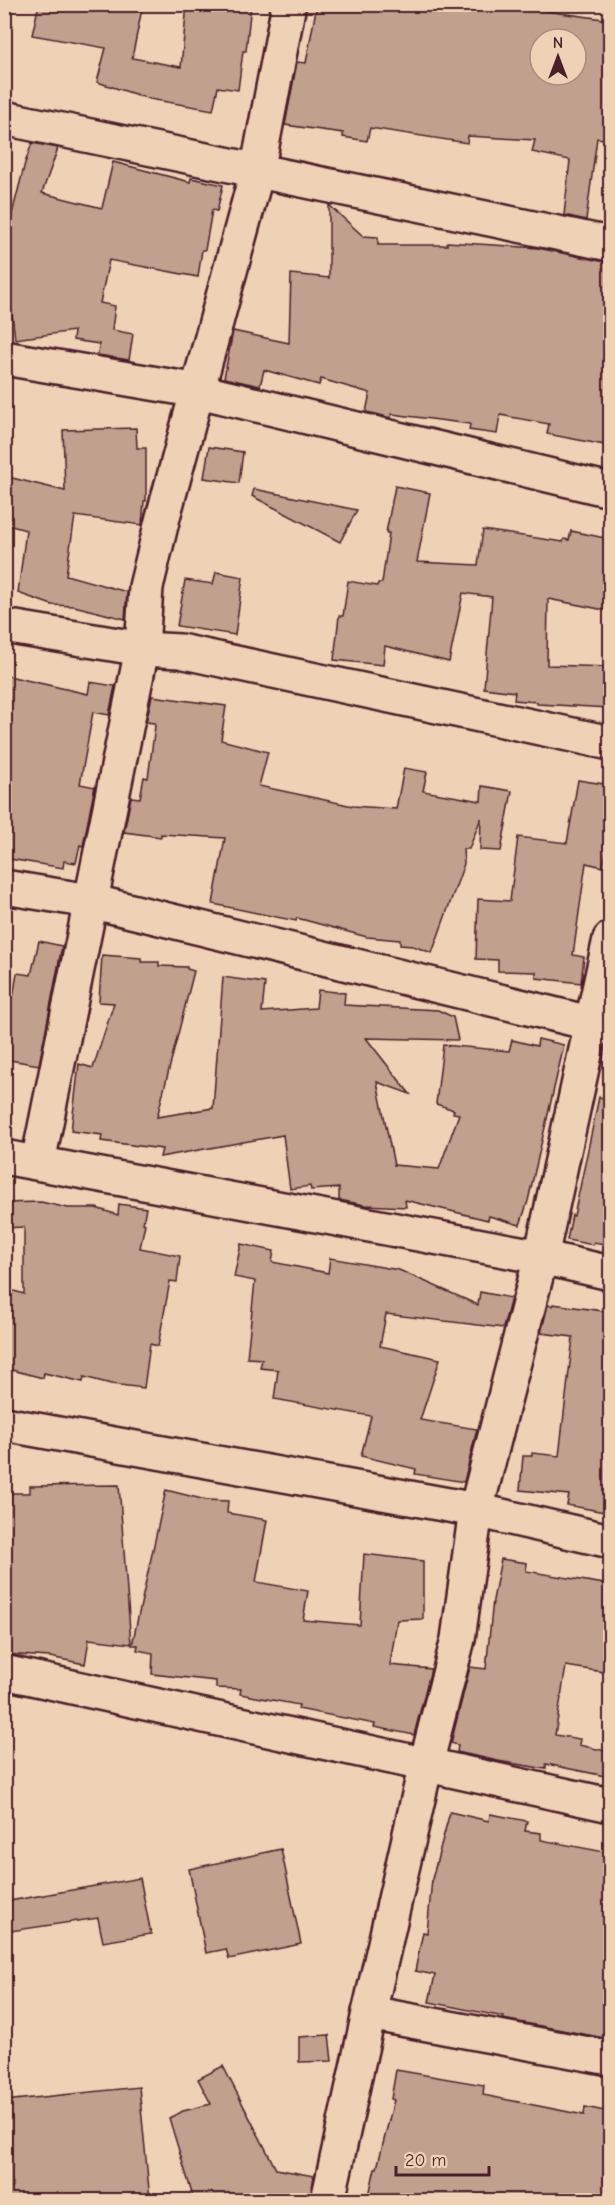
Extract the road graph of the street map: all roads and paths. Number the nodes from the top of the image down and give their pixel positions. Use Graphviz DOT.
graph roads {
  1 [pos="289,4"];
  2 [pos="4,118"];
  3 [pos="257,172"];
  4 [pos="610,244"];
  5 [pos="4,358"];
  6 [pos="199,391"];
  7 [pos="610,490"];
  8 [pos="4,626"];
  9 [pos="142,649"];
  10 [pos="610,743"];
  11 [pos="4,887"];
  12 [pos="90,901"];
  13 [pos="610,939"];
  14 [pos="601,1027"];
  15 [pos="4,1157"];
  16 [pos="38,1162"];
  17 [pos="541,1257"];
  18 [pos="610,1273"];
  19 [pos="4,1424"];
  20 [pos="477,1510"];
  21 [pos="610,1541"];
  22 [pos="4,1672"];
  23 [pos="426,1764"];
  24 [pos="610,1805"];
  25 [pos="369,2013"];
  26 [pos="610,2058"];
  27 [pos="328,2200"];
  1 -- 3 [label="street"];
  2 -- 3 [label="street"];
  3 -- 4 [label="street"];
  3 -- 6 [label="street"];
  5 -- 6 [label="street"];
  6 -- 7 [label="street"];
  6 -- 9 [label="street"];
  8 -- 9 [label="street"];
  9 -- 10 [label="street"];
  9 -- 12 [label="street"];
  11 -- 12 [label="street"];
  12 -- 14 [label="street"];
  12 -- 16 [label="street"];
  13 -- 14 [label="street"];
  14 -- 17 [label="street"];
  15 -- 16 [label="street"];
  16 -- 17 [label="street"];
  17 -- 18 [label="street"];
  17 -- 20 [label="street"];
  19 -- 20 [label="street"];
  20 -- 21 [label="street"];
  20 -- 23 [label="street"];
  22 -- 23 [label="street"];
  23 -- 24 [label="street"];
  23 -- 25 [label="street"];
  25 -- 26 [label="street"];
  25 -- 27 [label="street"];
}
